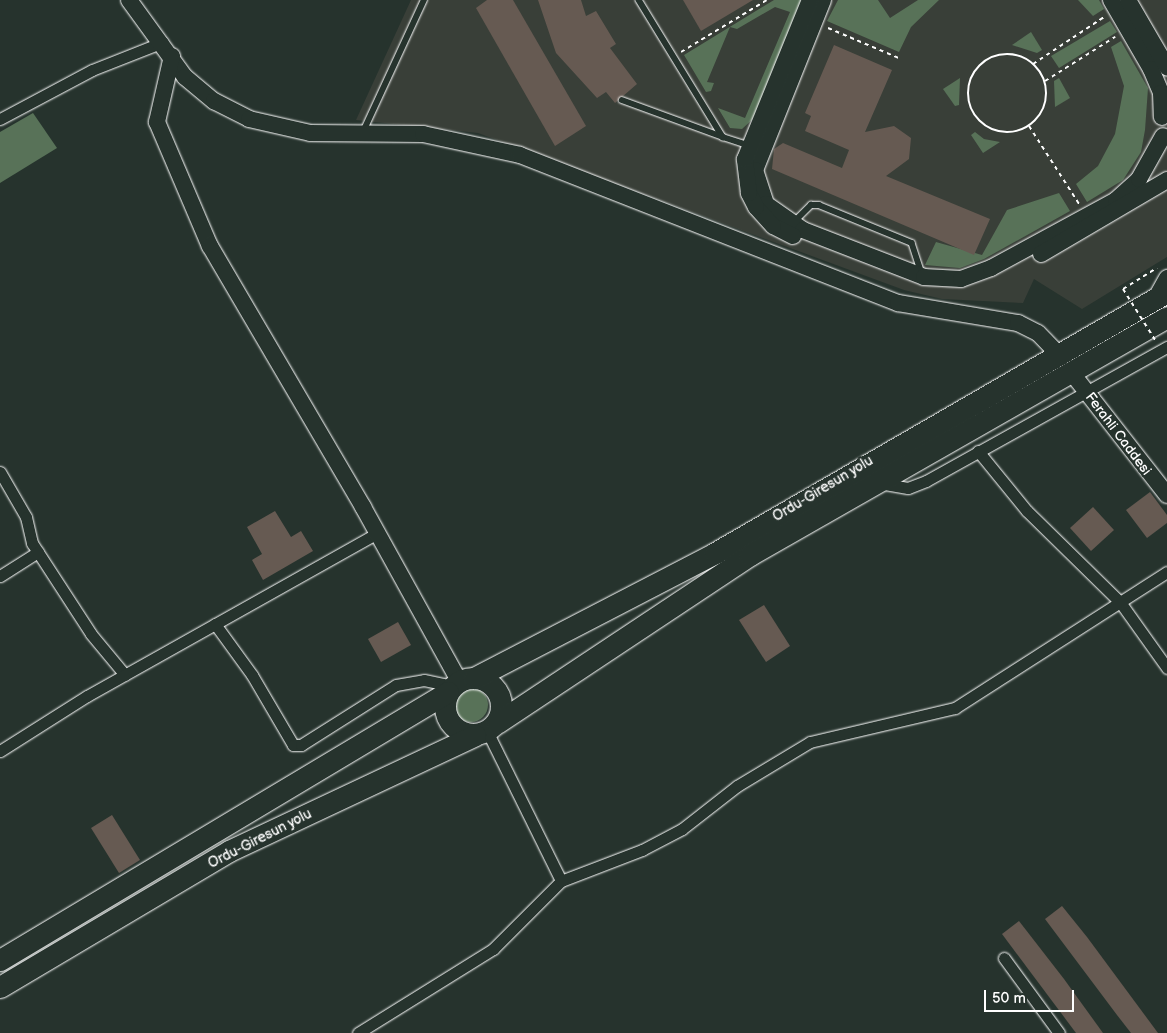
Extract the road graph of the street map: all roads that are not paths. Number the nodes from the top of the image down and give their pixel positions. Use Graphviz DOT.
graph roads {
  1 [pos="129,0"];
  2 [pos="424,0"];
  3 [pos="639,0"];
  4 [pos="810,0"];
  5 [pos="823,0"];
  6 [pos="1118,3"];
  7 [pos="168,49"];
  8 [pos="1167,68"];
  9 [pos="622,100"];
  10 [pos="1164,112"];
  11 [pos="0,119"];
  12 [pos="362,134"];
  13 [pos="722,136"];
  14 [pos="1165,140"];
  15 [pos="747,145"];
  16 [pos="1167,180"];
  17 [pos="791,224"];
  18 [pos="924,277"];
  19 [pos="1167,278"];
  20 [pos="1162,295"];
  21 [pos="1167,317"];
  22 [pos="1162,345"];
  23 [pos="1058,354"];
  24 [pos="1070,372"];
  25 [pos="1085,389"];
  26 [pos="978,451"];
  27 [pos="0,472"];
  28 [pos="878,482"];
  29 [pos="1167,495"];
  30 [pos="377,533"];
  31 [pos="38,552"];
  32 [pos="1167,572"];
  33 [pos="0,576"];
  34 [pos="1120,602"];
  35 [pos="215,624"];
  36 [pos="1167,668"];
  37 [pos="125,675"];
  38 [pos="459,684"];
  39 [pos="486,730"];
  40 [pos="0,751"];
  41 [pos="561,881"];
  42 [pos="1004,958"];
  43 [pos="0,960"];
  44 [pos="0,987"];
  45 [pos="358,1033"];
  46 [pos="1059,1033"];
  1 -- 7 [label="street"];
  2 -- 12 [label="lane"];
  3 -- 13 [label="lane"];
  4 -- 15 [label="street"];
  5 -- 17 [label="street"];
  6 -- 8 [label="street"];
  6 -- 10 [label="street"];
  7 -- 11 [label="street"];
  7 -- 12 [label="street"];
  7 -- 30 [label="street"];
  9 -- 13 [label="lane"];
  10 -- 14 [label="street"];
  12 -- 23 [label="street"];
  13 -- 15 [label="lane"];
  14 -- 18 [label="street"];
  15 -- 16 [label="street"];
  17 -- 18 [label="street"];
  17 -- 18 [label="lane"];
  19 -- 20 [label="street"];
  20 -- 23 [label="highway, Ordu-Giresun yolu"];
  21 -- 24 [label="highway, Ordu-Giresun yolu"];
  22 -- 25 [label="street"];
  23 -- 38 [label="highway, Ordu-Giresun yolu"];
  24 -- 25 [label="street, Ferahli Caddesi"];
  24 -- 28 [label="highway, Ordu-Giresun yolu"];
  25 -- 26 [label="street"];
  25 -- 29 [label="street, Ferahli Caddesi"];
  26 -- 28 [label="street"];
  26 -- 34 [label="street"];
  27 -- 31 [label="street"];
  28 -- 39 [label="highway, Ordu-Giresun yolu"];
  30 -- 35 [label="street"];
  30 -- 38 [label="street"];
  31 -- 33 [label="street"];
  31 -- 37 [label="street"];
  32 -- 34 [label="street"];
  34 -- 36 [label="street"];
  34 -- 41 [label="street"];
  35 -- 37 [label="street"];
  35 -- 38 [label="street"];
  37 -- 40 [label="street"];
  38 -- 39 [label="highway"];
  38 -- 39 [label="highway"];
  38 -- 43 [label="highway, Ordu-Giresun yolu"];
  39 -- 41 [label="street"];
  39 -- 44 [label="highway, Ordu-Giresun yolu"];
  41 -- 45 [label="street"];
  42 -- 46 [label="street"];
}
